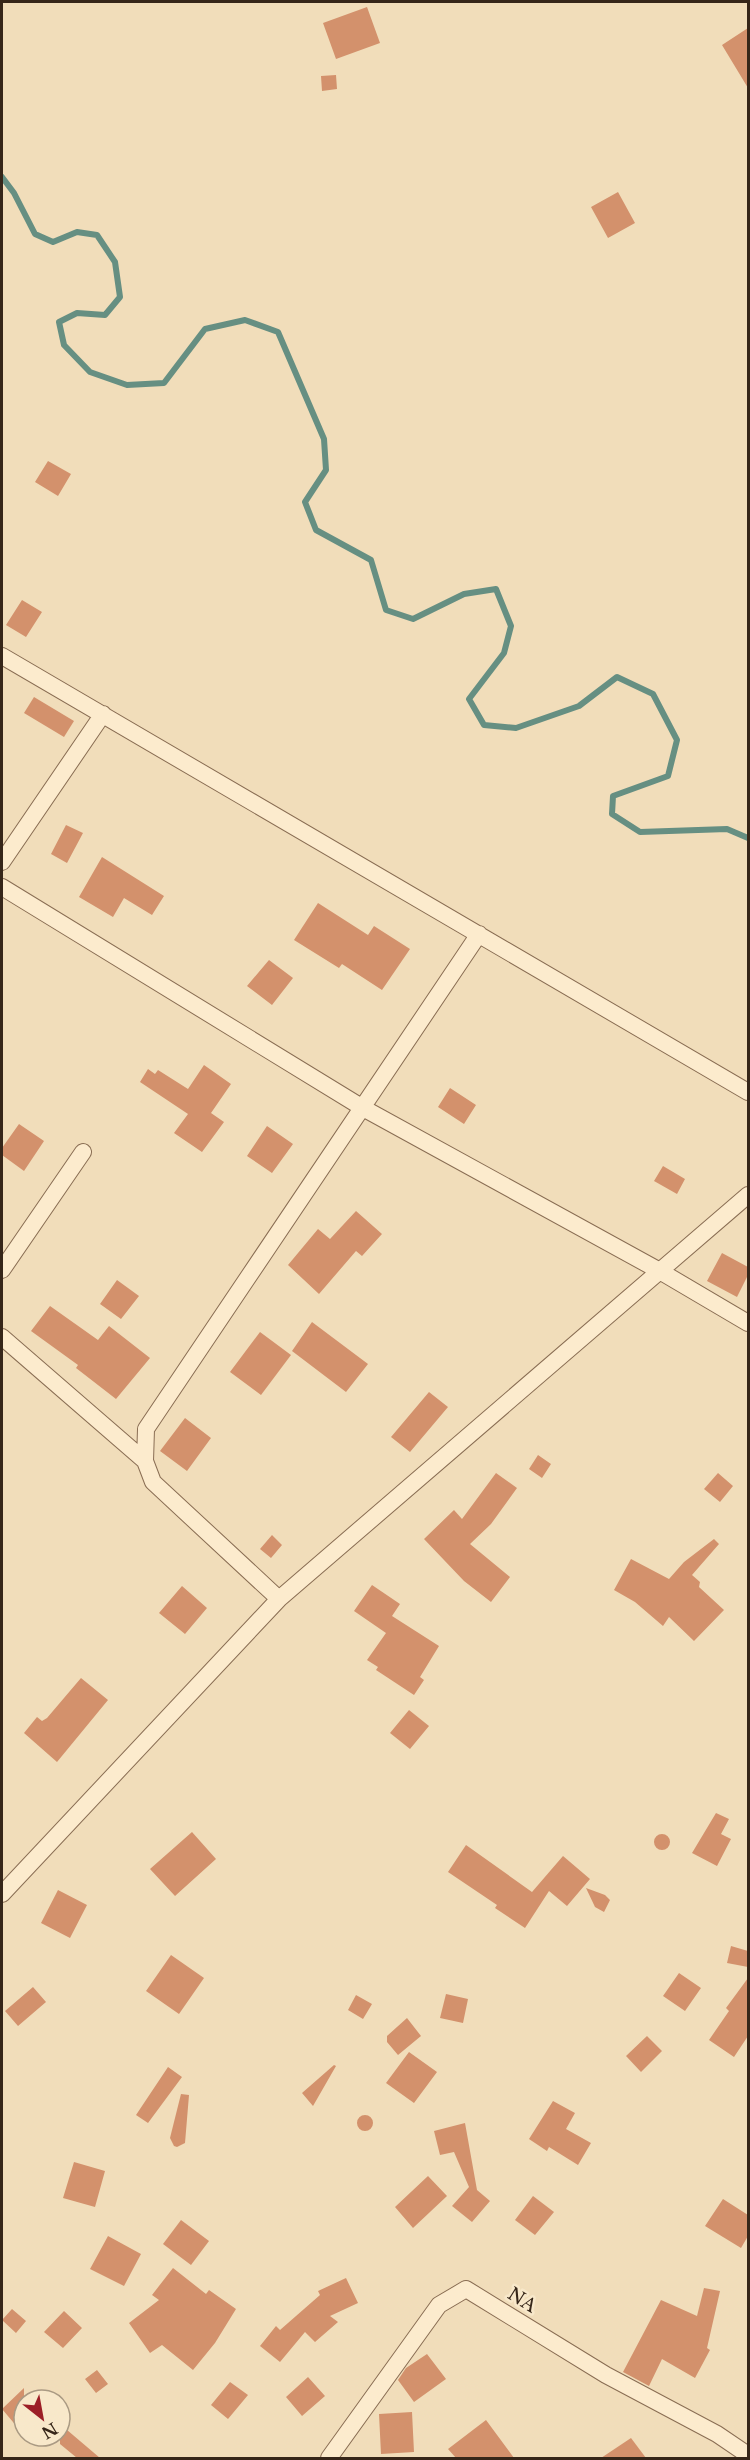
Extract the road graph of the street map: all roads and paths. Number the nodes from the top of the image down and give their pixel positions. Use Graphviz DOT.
graph roads {
  1 [pos="2,656"];
  2 [pos="103,714"];
  3 [pos="2,862"];
  4 [pos="2,887"];
  5 [pos="478,934"];
  6 [pos="748,1092"];
  7 [pos="363,1108"];
  8 [pos="83,1152"];
  9 [pos="748,1195"];
  10 [pos="2,1270"];
  11 [pos="658,1270"];
  12 [pos="748,1323"];
  13 [pos="2,1337"];
  14 [pos="145,1461"];
  15 [pos="279,1599"];
  16 [pos="2,1894"];
  17 [pos="748,2455"];
  18 [pos="329,2458"];
  1 -- 2 [label="street"];
  2 -- 3 [label="street"];
  2 -- 5 [label="street"];
  4 -- 7 [label="street"];
  5 -- 6 [label="street"];
  5 -- 7 [label="street"];
  7 -- 11 [label="street"];
  7 -- 14 [label="street"];
  8 -- 10 [label="street"];
  9 -- 11 [label="street"];
  11 -- 12 [label="street"];
  11 -- 15 [label="street"];
  13 -- 14 [label="street"];
  14 -- 15 [label="street"];
  15 -- 16 [label="street"];
  17 -- 18 [label="street, NA"];
}
